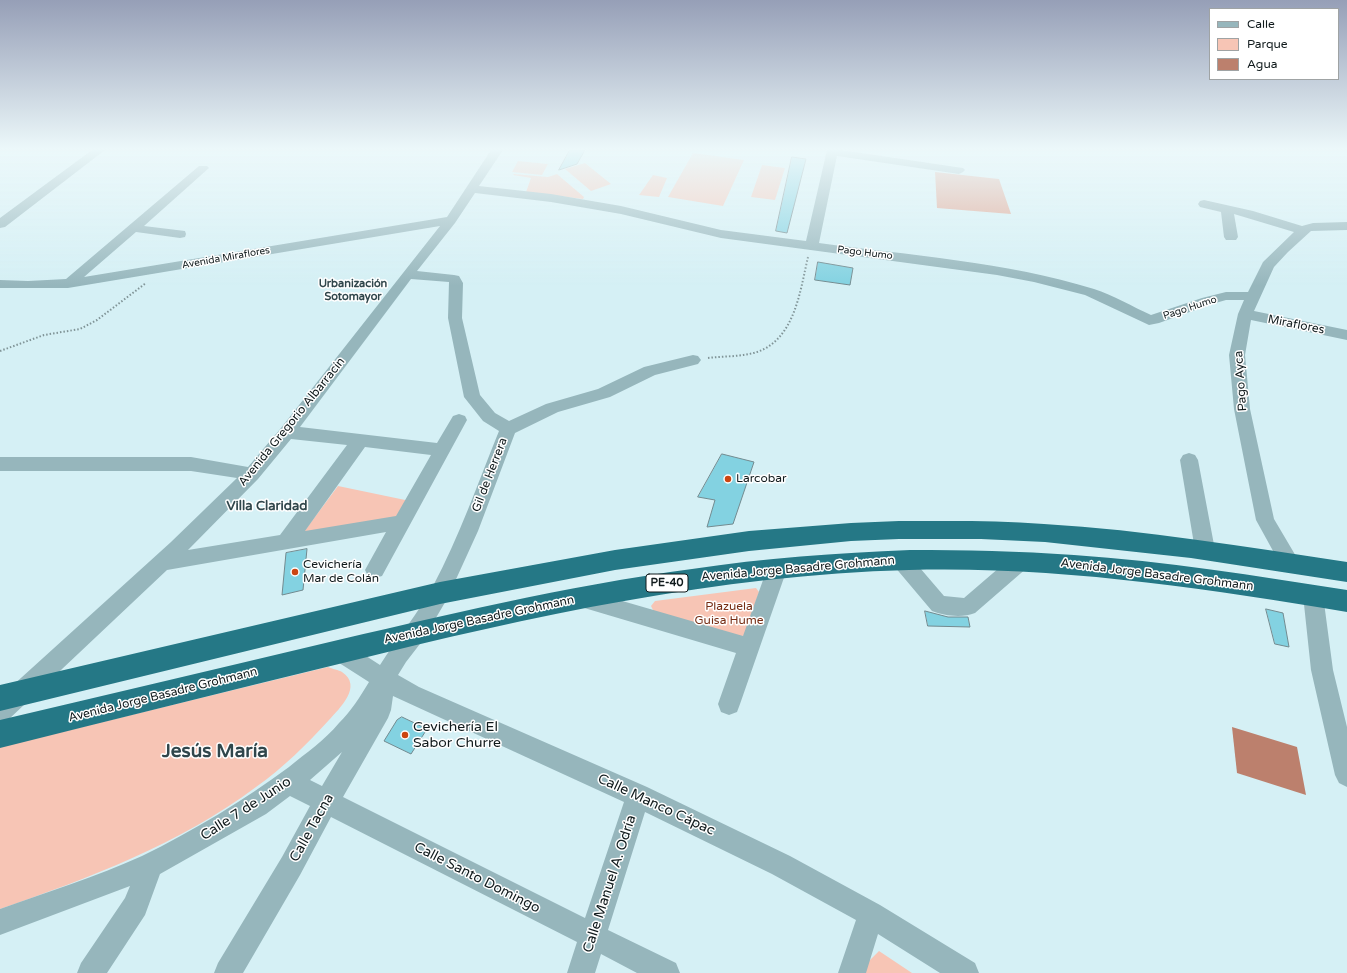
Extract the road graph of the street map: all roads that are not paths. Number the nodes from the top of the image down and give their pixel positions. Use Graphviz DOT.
graph roads {
  1 [pos="38,195"];
  2 [pos="172,195"];
  3 [pos="466,195"];
  4 [pos="523,195"];
  5 [pos="822,195"];
  6 [pos="1204,204"];
  7 [pos="1227,209"];
  8 [pos="451,220"];
  9 [pos="0,224"];
  10 [pos="1347,226"];
  11 [pos="133,228"];
  12 [pos="1304,231"];
  13 [pos="180,234"];
  14 [pos="1231,238"];
  15 [pos="811,246"];
  16 [pos="407,275"];
  17 [pos="0,284"];
  18 [pos="68,284"];
  19 [pos="1252,296"];
  20 [pos="1245,314"];
  21 [pos="1347,335"];
  22 [pos="693,360"];
  23 [pos="459,420"];
  24 [pos="508,429"];
  25 [pos="287,432"];
  26 [pos="360,441"];
  27 [pos="442,450"];
  28 [pos="1189,460"];
  29 [pos="0,464"];
  30 [pos="252,474"];
  31 [pos="403,522"];
  32 [pos="894,530"];
  33 [pos="286,542"];
  34 [pos="1205,550"];
  35 [pos="901,560"];
  36 [pos="1021,561"];
  37 [pos="160,563"];
  38 [pos="1290,563"];
  39 [pos="777,569"];
  40 [pos="375,570"];
  41 [pos="1347,572"];
  42 [pos="440,593"];
  43 [pos="1313,595"];
  44 [pos="580,598"];
  45 [pos="1347,601"];
  46 [pos="416,633"];
  47 [pos="749,647"];
  48 [pos="340,652"];
  49 [pos="384,680"];
  50 [pos="11,695"];
  51 [pos="729,704"];
  52 [pos="0,712"];
  53 [pos="0,734"];
  54 [pos="1347,775"];
  55 [pos="288,782"];
  56 [pos="638,796"];
  57 [pos="326,802"];
  58 [pos="150,865"];
  59 [pos="871,914"];
  60 [pos="0,922"];
  61 [pos="592,937"];
  62 [pos="91,973"];
  63 [pos="228,973"];
  64 [pos="582,973"];
  65 [pos="666,973"];
  66 [pos="852,973"];
  67 [pos="965,973"];
  1 -- 9 [label="street"];
  2 -- 11 [label="street"];
  3 -- 8 [label="street, Avenida Gregorio Albarracín"];
  4 -- 15 [label="street, Pago Humo"];
  5 -- 15 [label="street"];
  6 -- 7 [label="street"];
  7 -- 12 [label="street"];
  7 -- 14 [label="street"];
  8 -- 16 [label="street, Avenida Gregorio Albarracín"];
  8 -- 18 [label="street, Avenida Miraflores"];
  10 -- 12 [label="street, Pago Ayca"];
  11 -- 13 [label="street"];
  11 -- 18 [label="street"];
  12 -- 19 [label="street, Pago Ayca"];
  15 -- 19 [label="street, Pago Humo"];
  16 -- 24 [label="street"];
  16 -- 25 [label="street, Avenida Gregorio Albarracín"];
  17 -- 18 [label="street, Avenida Miraflores"];
  19 -- 20 [label="street, Pago Ayca"];
  20 -- 21 [label="street, Miraflores"];
  20 -- 38 [label="street, Pago Ayca"];
  22 -- 24 [label="street, Gil de Herrera"];
  23 -- 27 [label="street"];
  24 -- 42 [label="street, Gil de Herrera"];
  25 -- 26 [label="street"];
  25 -- 30 [label="street, Avenida Gregorio Albarracín"];
  26 -- 27 [label="street"];
  26 -- 33 [label="street"];
  27 -- 31 [label="street"];
  28 -- 34 [label="street"];
  29 -- 30 [label="street"];
  30 -- 37 [label="street, Avenida Gregorio Albarracín"];
  31 -- 33 [label="street"];
  31 -- 40 [label="street"];
  32 -- 34 [label="highway"];
  32 -- 35 [label="highway"];
  32 -- 42 [label="highway"];
  33 -- 37 [label="street"];
  34 -- 38 [label="highway"];
  35 -- 36 [label="highway, Avenida Jorge Basadre Grohmann / PE-40"];
  35 -- 36 [label="street"];
  35 -- 39 [label="highway, Avenida Jorge Basadre Grohmann / PE-40"];
  36 -- 43 [label="highway, Avenida Jorge Basadre Grohmann / PE-40"];
  37 -- 50 [label="street, Avenida Gregorio Albarracín"];
  38 -- 41 [label="highway"];
  39 -- 44 [label="highway, Avenida Jorge Basadre Grohmann / PE-40"];
  39 -- 47 [label="street"];
  42 -- 46 [label="street, Calle 7 de Junio"];
  42 -- 50 [label="highway"];
  43 -- 45 [label="highway, Avenida Jorge Basadre Grohmann / PE-40"];
  43 -- 54 [label="street"];
  44 -- 46 [label="highway, Avenida Jorge Basadre Grohmann / PE-40"];
  44 -- 47 [label="street"];
  46 -- 48 [label="highway, Avenida Jorge Basadre Grohmann / PE-40"];
  46 -- 49 [label="street, Calle 7 de Junio"];
  47 -- 51 [label="street"];
  48 -- 49 [label="street, Calle Manco Cápac"];
  48 -- 53 [label="highway, Avenida Jorge Basadre Grohmann / PE-40"];
  49 -- 55 [label="street, Calle 7 de Junio"];
  49 -- 56 [label="street, Calle Manco Cápac"];
  49 -- 57 [label="street, Calle Tacna"];
  50 -- 52 [label="street, Avenida Gregorio Albarracín"];
  55 -- 57 [label="street, Calle Santo Domingo"];
  55 -- 58 [label="street, Calle 7 de Junio"];
  56 -- 59 [label="street, Calle Manco Cápac"];
  56 -- 61 [label="street, Calle Manuel A. Odría"];
  57 -- 61 [label="street, Calle Santo Domingo"];
  57 -- 63 [label="street, Calle Tacna"];
  58 -- 60 [label="street, Calle 7 de Junio"];
  58 -- 62 [label="street"];
  59 -- 66 [label="street"];
  59 -- 67 [label="street, Calle Manco Cápac"];
  61 -- 64 [label="street, Calle Manuel A. Odría"];
  61 -- 65 [label="street, Calle Santo Domingo"];
}
